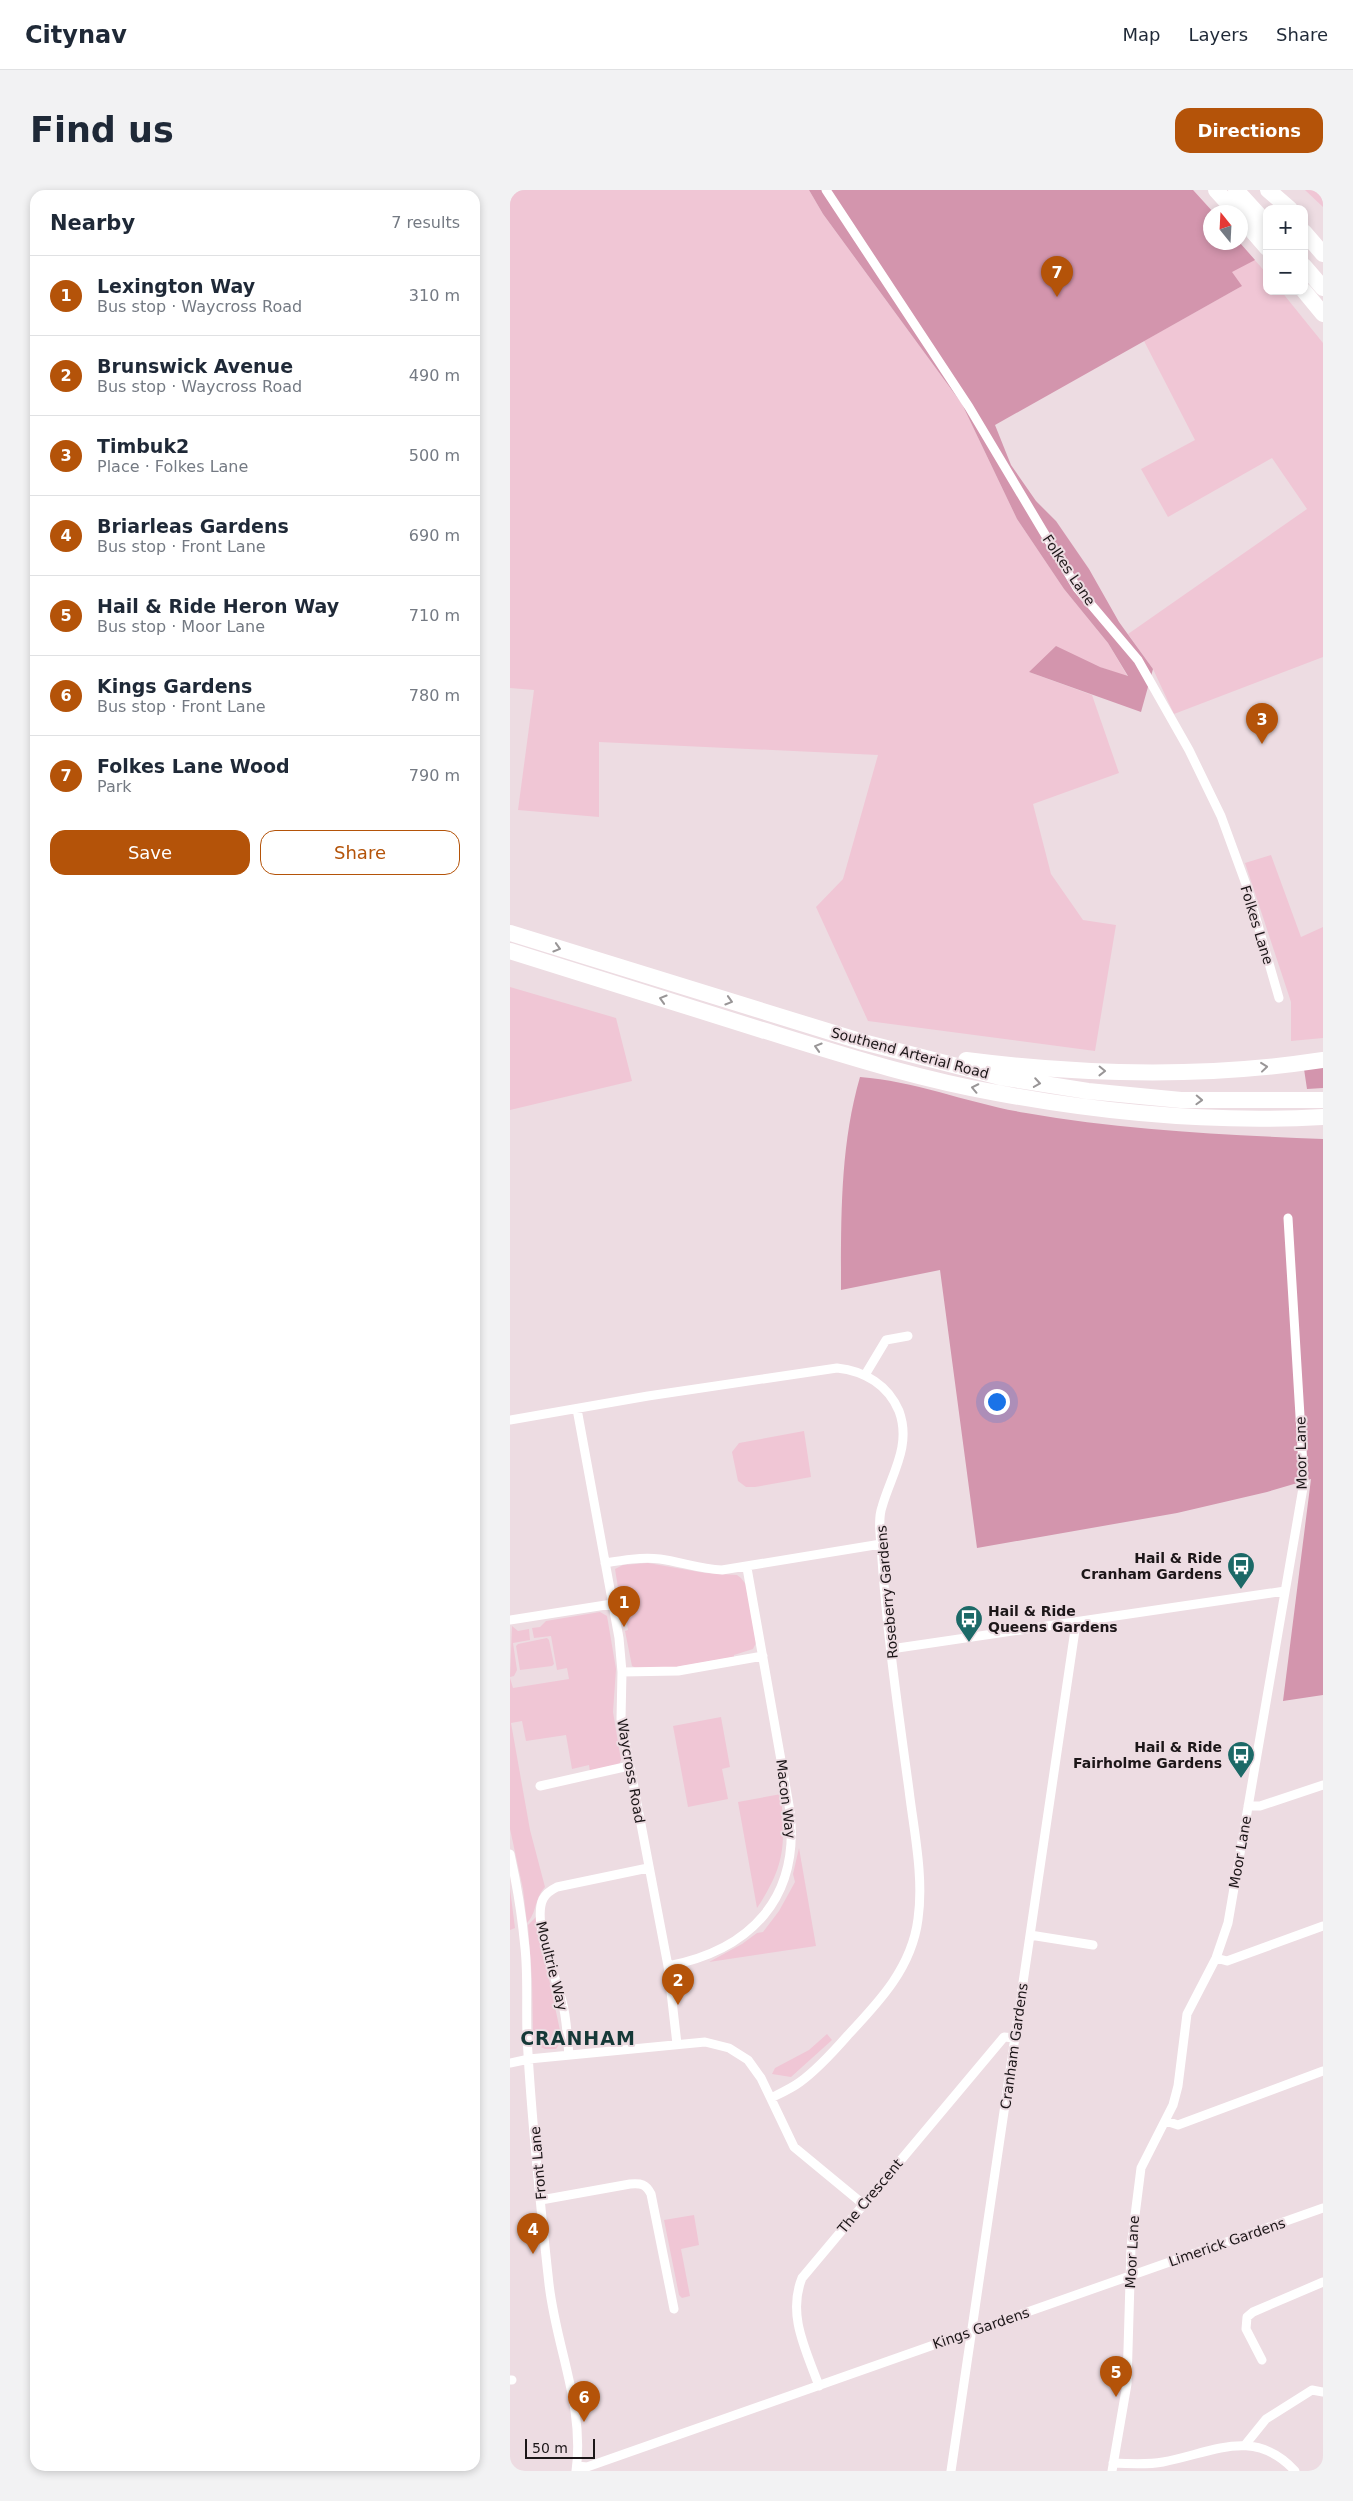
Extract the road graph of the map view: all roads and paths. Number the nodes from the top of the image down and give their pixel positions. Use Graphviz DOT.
graph roads {
  1 [pos="826,190"];
  2 [pos="1216,190"];
  3 [pos="1236,190"];
  4 [pos="1268,190"];
  5 [pos="1230,205"];
  6 [pos="1281,205"];
  7 [pos="1285,205"];
  8 [pos="1263,220"];
  9 [pos="1308,225"];
  10 [pos="1248,227"];
  11 [pos="1308,237"];
  12 [pos="1323,238"];
  13 [pos="1263,244"];
  14 [pos="1323,254"];
  15 [pos="1308,271"];
  16 [pos="1323,288"];
  17 [pos="1307,295"];
  18 [pos="1323,314"];
  19 [pos="510,933"];
  20 [pos="510,951"];
  21 [pos="1279,998"];
  22 [pos="862,1042"];
  23 [pos="1323,1060"];
  24 [pos="996,1093"];
  25 [pos="1323,1100"];
  26 [pos="1323,1117"];
  27 [pos="1323,1128"];
  28 [pos="1288,1218"];
  29 [pos="908,1336"];
  30 [pos="865,1375"];
  31 [pos="577,1409"];
  32 [pos="510,1420"];
  33 [pos="881,1544"];
  34 [pos="605,1563"];
  35 [pos="747,1568"];
  36 [pos="1285,1591"];
  37 [pos="612,1604"];
  38 [pos="510,1620"];
  39 [pos="1074,1621"];
  40 [pos="891,1649"];
  41 [pos="763,1656"];
  42 [pos="622,1672"];
  43 [pos="629,1766"];
  44 [pos="1323,1785"];
  45 [pos="540,1786"];
  46 [pos="1248,1806"];
  47 [pos="510,1854"];
  48 [pos="648,1868"];
  49 [pos="1323,1926"];
  50 [pos="1030,1935"];
  51 [pos="1093,1945"];
  52 [pos="1216,1958"];
  53 [pos="668,1966"];
  54 [pos="1015,2038"];
  55 [pos="677,2044"];
  56 [pos="569,2055"];
  57 [pos="529,2059"];
  58 [pos="510,2063"];
  59 [pos="1323,2071"];
  60 [pos="771,2098"];
  61 [pos="1166,2121"];
  62 [pos="541,2200"];
  63 [pos="863,2204"];
  64 [pos="1323,2209"];
  65 [pos="1130,2276"];
  66 [pos="1323,2282"];
  67 [pos="674,2309"];
  68 [pos="972,2331"];
  69 [pos="1262,2360"];
  70 [pos="818,2386"];
  71 [pos="1323,2392"];
  72 [pos="1244,2445"];
  73 [pos="1113,2467"];
  74 [pos="576,2468"];
  75 [pos="951,2471"];
  76 [pos="1295,2471"];
  1 -- 21 [label="street, Folkes Lane"];
  2 -- 5 [label="highway"];
  3 -- 8 [label="highway"];
  4 -- 6 [label="highway"];
  4 -- 7 [label="highway"];
  9 -- 12 [label="highway"];
  10 -- 13 [label="highway"];
  11 -- 14 [label="highway"];
  15 -- 16 [label="highway"];
  17 -- 18 [label="highway"];
  19 -- 22 [label="highway, Southend Arterial Road, one-way"];
  24 -- 20 [label="highway, Southend Arterial Road, one-way"];
  22 -- 23 [label="highway, one-way"];
  22 -- 25 [label="highway, Southend Arterial Road, one-way"];
  24 -- 26 [label="highway, Southend Arterial Road"];
  24 -- 27 [label="highway"];
  28 -- 36 [label="street, Moor Lane"];
  29 -- 30 [label="street"];
  30 -- 31 [label="street, Roseberry Gardens"];
  30 -- 33 [label="street, Roseberry Gardens"];
  31 -- 32 [label="street, Roseberry Gardens"];
  31 -- 34 [label="street, Waycross Road"];
  33 -- 35 [label="street"];
  33 -- 40 [label="street, Roseberry Gardens"];
  34 -- 35 [label="street"];
  34 -- 37 [label="street, Waycross Road"];
  35 -- 41 [label="street, Macon Way"];
  36 -- 39 [label="street"];
  36 -- 46 [label="street, Moor Lane"];
  37 -- 38 [label="street"];
  37 -- 42 [label="street, Waycross Road"];
  39 -- 40 [label="street"];
  39 -- 50 [label="street, Cranham Gardens"];
  40 -- 60 [label="street, Roseberry Gardens"];
  41 -- 42 [label="street"];
  41 -- 53 [label="street, Macon Way"];
  42 -- 43 [label="street, Waycross Road"];
  43 -- 45 [label="street"];
  43 -- 48 [label="street, Waycross Road"];
  44 -- 46 [label="street"];
  46 -- 52 [label="street, Moor Lane"];
  47 -- 57 [label="street, Front Lane"];
  48 -- 53 [label="street, Waycross Road"];
  48 -- 56 [label="street, Moultrie Way"];
  49 -- 52 [label="street"];
  50 -- 51 [label="street"];
  50 -- 54 [label="street, Cranham Gardens"];
  52 -- 61 [label="street, Moor Lane"];
  53 -- 55 [label="street, Waycross Road"];
  54 -- 63 [label="street, The Crescent"];
  54 -- 68 [label="street, Cranham Gardens"];
  55 -- 56 [label="street"];
  55 -- 60 [label="street"];
  56 -- 57 [label="street"];
  57 -- 58 [label="street"];
  57 -- 62 [label="street, Front Lane"];
  59 -- 61 [label="street"];
  60 -- 63 [label="street"];
  61 -- 65 [label="street, Moor Lane"];
  62 -- 67 [label="street"];
  62 -- 74 [label="street, Front Lane"];
  63 -- 70 [label="street, The Crescent"];
  64 -- 65 [label="street, Limerick Gardens"];
  65 -- 68 [label="street, Kings Gardens"];
  65 -- 73 [label="street, Moor Lane"];
  66 -- 69 [label="street"];
  68 -- 70 [label="street, Kings Gardens"];
  68 -- 75 [label="street, Cranham Gardens"];
  70 -- 74 [label="street, Kings Gardens"];
  71 -- 72 [label="street"];
  72 -- 73 [label="street"];
  72 -- 76 [label="street"];
}
